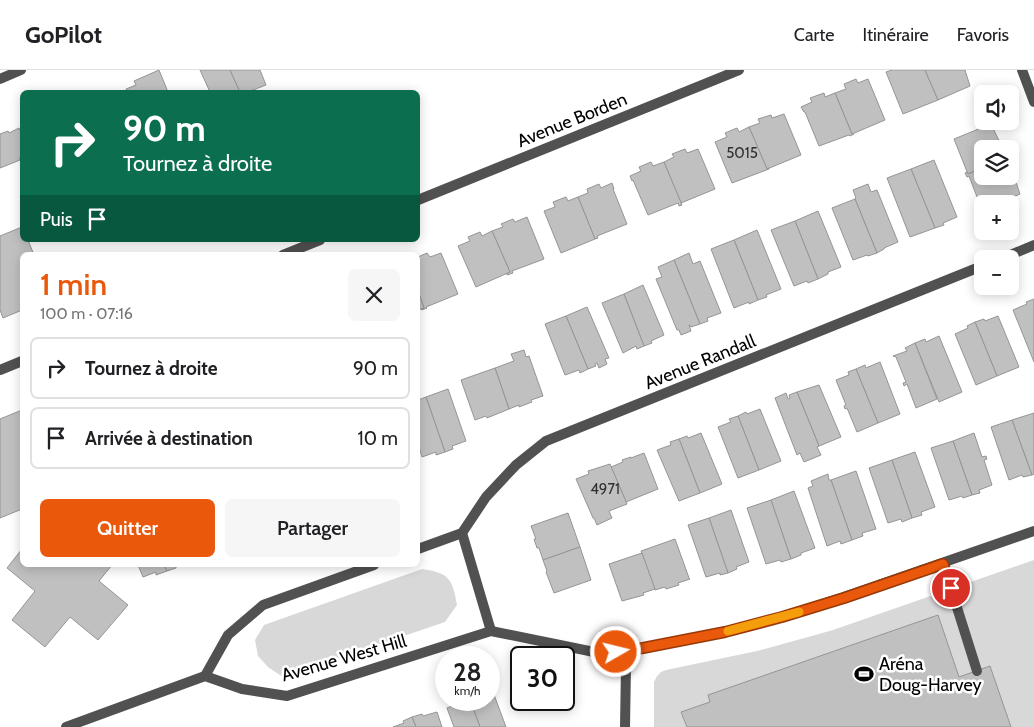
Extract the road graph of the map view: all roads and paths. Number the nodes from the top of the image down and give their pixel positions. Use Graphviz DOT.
graph roads {
  1 [pos="21,70"];
  2 [pos="739,70"];
  3 [pos="1022,70"];
  4 [pos="0,79"];
  5 [pos="1034,102"];
  6 [pos="420,199"];
  7 [pos="315,242"];
  8 [pos="1034,246"];
  9 [pos="290,252"];
  10 [pos="1019,252"];
  11 [pos="974,269"];
  12 [pos="20,362"];
  13 [pos="0,370"];
  14 [pos="1034,531"];
  15 [pos="462,533"];
  16 [pos="420,548"];
  17 [pos="943,564"];
  18 [pos="368,567"];
  19 [pos="490,631"];
  20 [pos="625,651"];
  21 [pos="977,671"];
  22 [pos="205,676"];
  23 [pos="66,727"];
  24 [pos="625,727"];
  1 -- 4 [label="street"];
  2 -- 6 [label="street, Avenue Borden"];
  3 -- 5 [label="street"];
  7 -- 9 [label="street"];
  8 -- 10 [label="street"];
  11 -- 15 [label="street, Avenue Randall"];
  12 -- 13 [label="street"];
  14 -- 17 [label="street, Avenue West Hill"];
  15 -- 16 [label="street"];
  15 -- 19 [label="street"];
  17 -- 20 [label="street, Avenue West Hill"];
  17 -- 21 [label="street"];
  18 -- 22 [label="street"];
  19 -- 20 [label="street, Avenue West Hill"];
  19 -- 22 [label="street, Avenue West Hill"];
  20 -- 24 [label="street"];
  22 -- 23 [label="street"];
}
